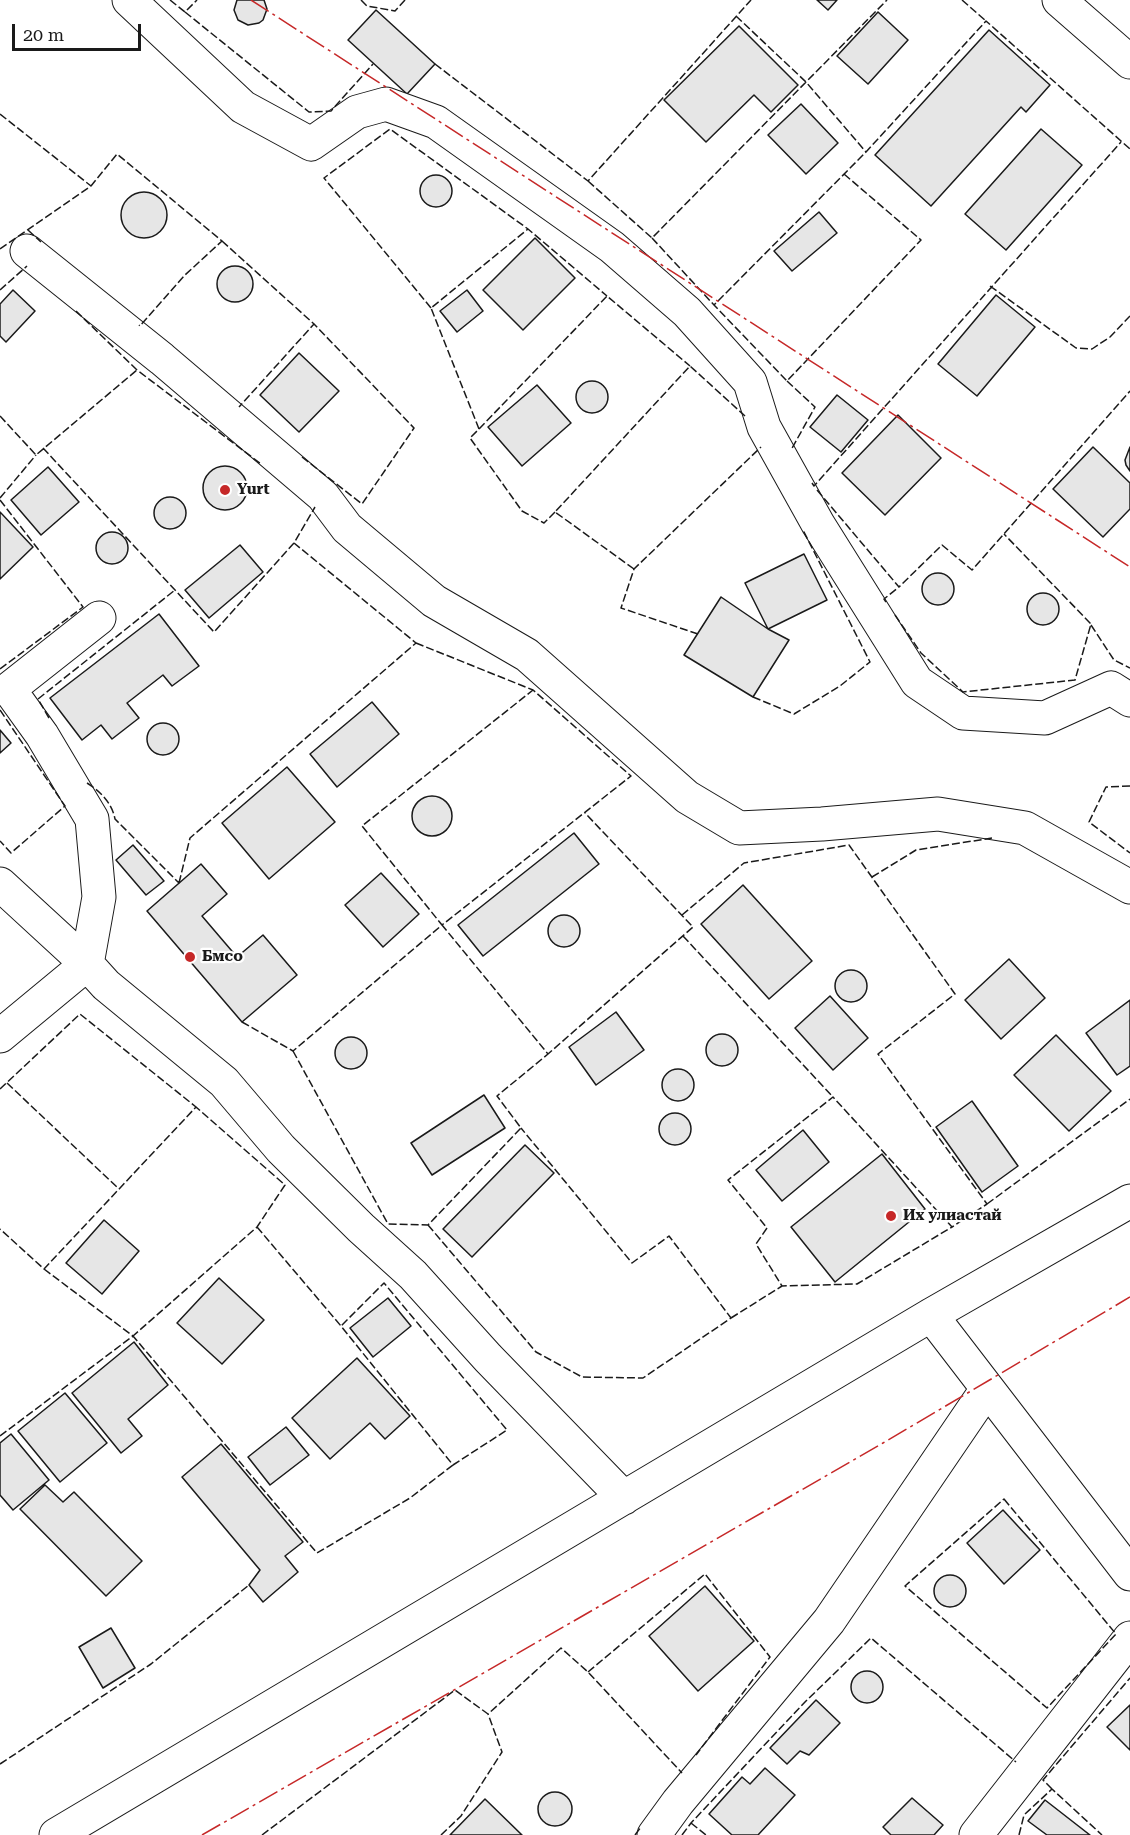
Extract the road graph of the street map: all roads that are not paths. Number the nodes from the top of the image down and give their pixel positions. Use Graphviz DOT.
graph roads {
  1 [pos="129,0"];
  2 [pos="1059,0"];
  3 [pos="1130,62"];
  4 [pos="27,251"];
  5 [pos="99,618"];
  6 [pos="1130,700"];
  7 [pos="0,884"];
  8 [pos="1130,887"];
  9 [pos="87,964"];
  10 [pos="0,1036"];
  11 [pos="1130,1201"];
  12 [pos="931,1315"];
  13 [pos="987,1389"];
  14 [pos="624,1498"];
  15 [pos="1130,1574"];
  16 [pos="1130,1638"];
  17 [pos="56,1835"];
  18 [pos="654,1835"];
  19 [pos="976,1835"];
  1 -- 6 [label="street"];
  2 -- 3 [label="street"];
  4 -- 8 [label="street"];
  5 -- 9 [label="street"];
  7 -- 9 [label="street"];
  9 -- 10 [label="street"];
  9 -- 14 [label="street"];
  11 -- 12 [label="street"];
  12 -- 13 [label="street"];
  12 -- 14 [label="street"];
  13 -- 15 [label="street"];
  13 -- 18 [label="street"];
  14 -- 17 [label="street"];
  16 -- 19 [label="street"];
}
